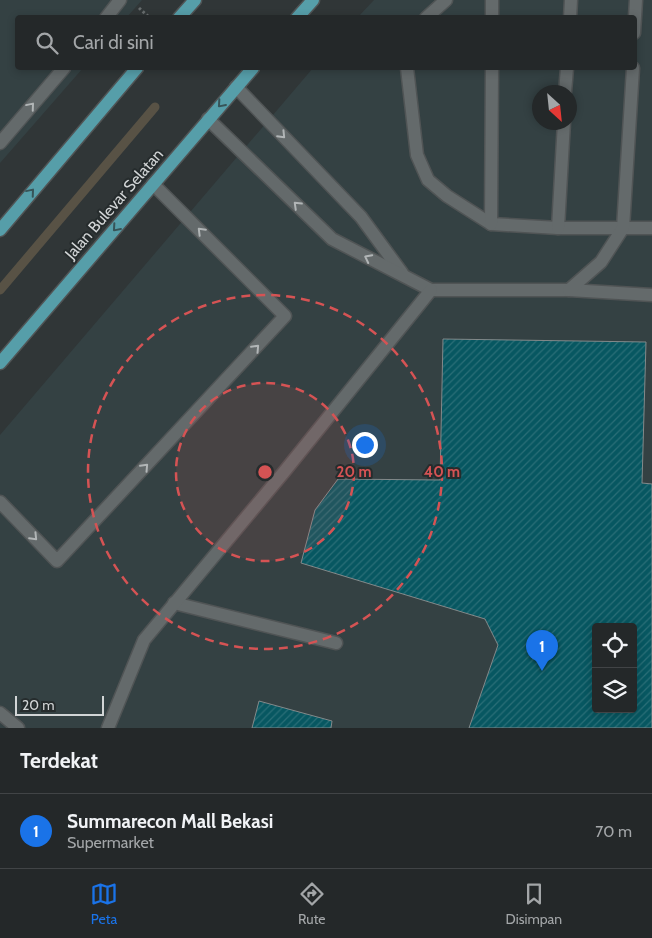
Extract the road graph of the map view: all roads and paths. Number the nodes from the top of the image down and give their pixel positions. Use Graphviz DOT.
graph roads {
  1 [pos="120,0"];
  2 [pos="195,0"];
  3 [pos="313,0"];
  4 [pos="446,0"];
  5 [pos="492,0"];
  6 [pos="571,0"];
  7 [pos="636,0"];
  8 [pos="108,15"];
  9 [pos="182,15"];
  10 [pos="300,15"];
  11 [pos="429,15"];
  12 [pos="492,15"];
  13 [pos="570,15"];
  14 [pos="635,15"];
  15 [pos="62,70"];
  16 [pos="135,70"];
  17 [pos="251,70"];
  18 [pos="407,70"];
  19 [pos="492,70"];
  20 [pos="567,70"];
  21 [pos="632,70"];
  22 [pos="566,85"];
  23 [pos="236,87"];
  24 [pos="208,119"];
  25 [pos="564,130"];
  26 [pos="0,143"];
  27 [pos="154,184"];
  28 [pos="491,224"];
  29 [pos="558,228"];
  30 [pos="623,228"];
  31 [pos="652,228"];
  32 [pos="0,230"];
  33 [pos="405,277"];
  34 [pos="431,290"];
  35 [pos="569,290"];
  36 [pos="652,295"];
  37 [pos="0,363"];
  38 [pos="0,502"];
  39 [pos="174,604"];
  40 [pos="336,643"];
  41 [pos="0,713"];
  42 [pos="18,728"];
  43 [pos="108,728"];
  1 -- 8 [label="lane"];
  2 -- 9 [label="main road"];
  3 -- 10 [label="main road"];
  4 -- 11 [label="lane"];
  5 -- 12 [label="lane"];
  6 -- 13 [label="lane"];
  7 -- 14 [label="lane"];
  26 -- 15 [label="lane, one-way"];
  32 -- 16 [label="main road, one-way"];
  17 -- 23 [label="main road, Jalan Bulevar Selatan"];
  18 -- 28 [label="lane"];
  19 -- 28 [label="lane"];
  20 -- 22 [label="lane"];
  21 -- 30 [label="lane"];
  23 -- 24 [label="main road, Jalan Bulevar Selatan, one-way"];
  23 -- 33 [label="lane, one-way"];
  24 -- 27 [label="main road, Jalan Bulevar Selatan"];
  33 -- 24 [label="lane, one-way"];
  25 -- 29 [label="lane"];
  27 -- 37 [label="main road, Jalan Bulevar Selatan, one-way"];
  38 -- 27 [label="lane, one-way"];
  28 -- 29 [label="lane"];
  29 -- 30 [label="lane"];
  30 -- 31 [label="lane"];
  30 -- 35 [label="lane"];
  33 -- 34 [label="lane"];
  34 -- 35 [label="lane"];
  34 -- 39 [label="lane"];
  35 -- 36 [label="lane"];
  39 -- 40 [label="lane"];
  39 -- 43 [label="lane"];
  41 -- 42 [label="lane"];
}
